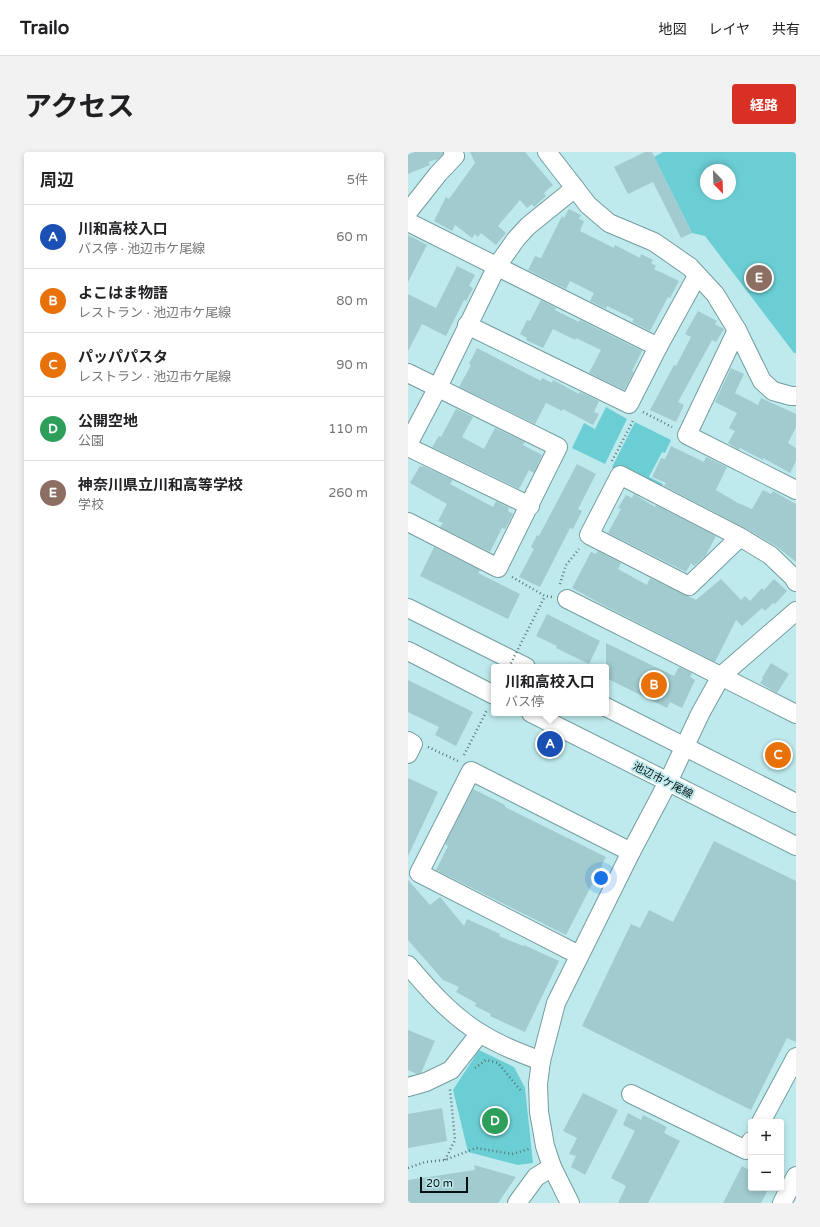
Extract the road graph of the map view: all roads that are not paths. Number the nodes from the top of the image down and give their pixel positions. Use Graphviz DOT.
graph roads {
  1 [pos="453,152"];
  2 [pos="547,152"];
  3 [pos="575,188"];
  4 [pos="408,212"];
  5 [pos="408,222"];
  6 [pos="498,266"];
  7 [pos="697,276"];
  8 [pos="467,325"];
  9 [pos="737,330"];
  10 [pos="658,347"];
  11 [pos="408,373"];
  12 [pos="438,387"];
  13 [pos="796,396"];
  14 [pos="408,446"];
  15 [pos="796,490"];
  16 [pos="530,506"];
  17 [pos="408,522"];
  18 [pos="740,537"];
  19 [pos="796,582"];
  20 [pos="563,595"];
  21 [pos="408,608"];
  22 [pos="796,611"];
  23 [pos="408,651"];
  24 [pos="520,664"];
  25 [pos="721,676"];
  26 [pos="491,698"];
  27 [pos="609,709"];
  28 [pos="796,714"];
  29 [pos="537,716"];
  30 [pos="685,748"];
  31 [pos="668,782"];
  32 [pos="796,803"];
  33 [pos="796,846"];
  34 [pos="631,852"];
  35 [pos="579,955"];
  36 [pos="408,965"];
  37 [pos="480,1033"];
  38 [pos="796,1057"];
  39 [pos="541,1061"];
  40 [pos="408,1087"];
  41 [pos="631,1094"];
  42 [pos="763,1119"];
  43 [pos="748,1146"];
  44 [pos="552,1167"];
  45 [pos="796,1176"];
  46 [pos="517,1203"];
  47 [pos="570,1203"];
  48 [pos="782,1203"];
  1 -- 4 [label="street"];
  2 -- 3 [label="street"];
  3 -- 6 [label="street"];
  3 -- 7 [label="street"];
  5 -- 6 [label="street"];
  6 -- 8 [label="street"];
  6 -- 10 [label="street"];
  7 -- 9 [label="street"];
  7 -- 10 [label="street"];
  8 -- 10 [label="street"];
  8 -- 12 [label="street"];
  9 -- 13 [label="street"];
  9 -- 15 [label="street"];
  11 -- 12 [label="street"];
  12 -- 14 [label="street"];
  12 -- 16 [label="street"];
  14 -- 16 [label="street"];
  16 -- 17 [label="street"];
  18 -- 18 [label="street"];
  18 -- 19 [label="street"];
  20 -- 25 [label="street"];
  21 -- 24 [label="street"];
  22 -- 25 [label="street"];
  23 -- 26 [label="street"];
  25 -- 28 [label="street"];
  25 -- 30 [label="street"];
  27 -- 30 [label="street"];
  29 -- 31 [label="street, 池辺市ケ尾線"];
  30 -- 31 [label="street"];
  30 -- 32 [label="street"];
  31 -- 33 [label="street, 池辺市ケ尾線"];
  31 -- 34 [label="street"];
  34 -- 35 [label="street"];
  34 -- 35 [label="street"];
  35 -- 39 [label="street"];
  36 -- 37 [label="street"];
  37 -- 39 [label="street"];
  37 -- 40 [label="street"];
  38 -- 42 [label="street"];
  39 -- 44 [label="street"];
  41 -- 43 [label="street"];
  44 -- 46 [label="street"];
  44 -- 47 [label="street"];
  45 -- 48 [label="street"];
}
